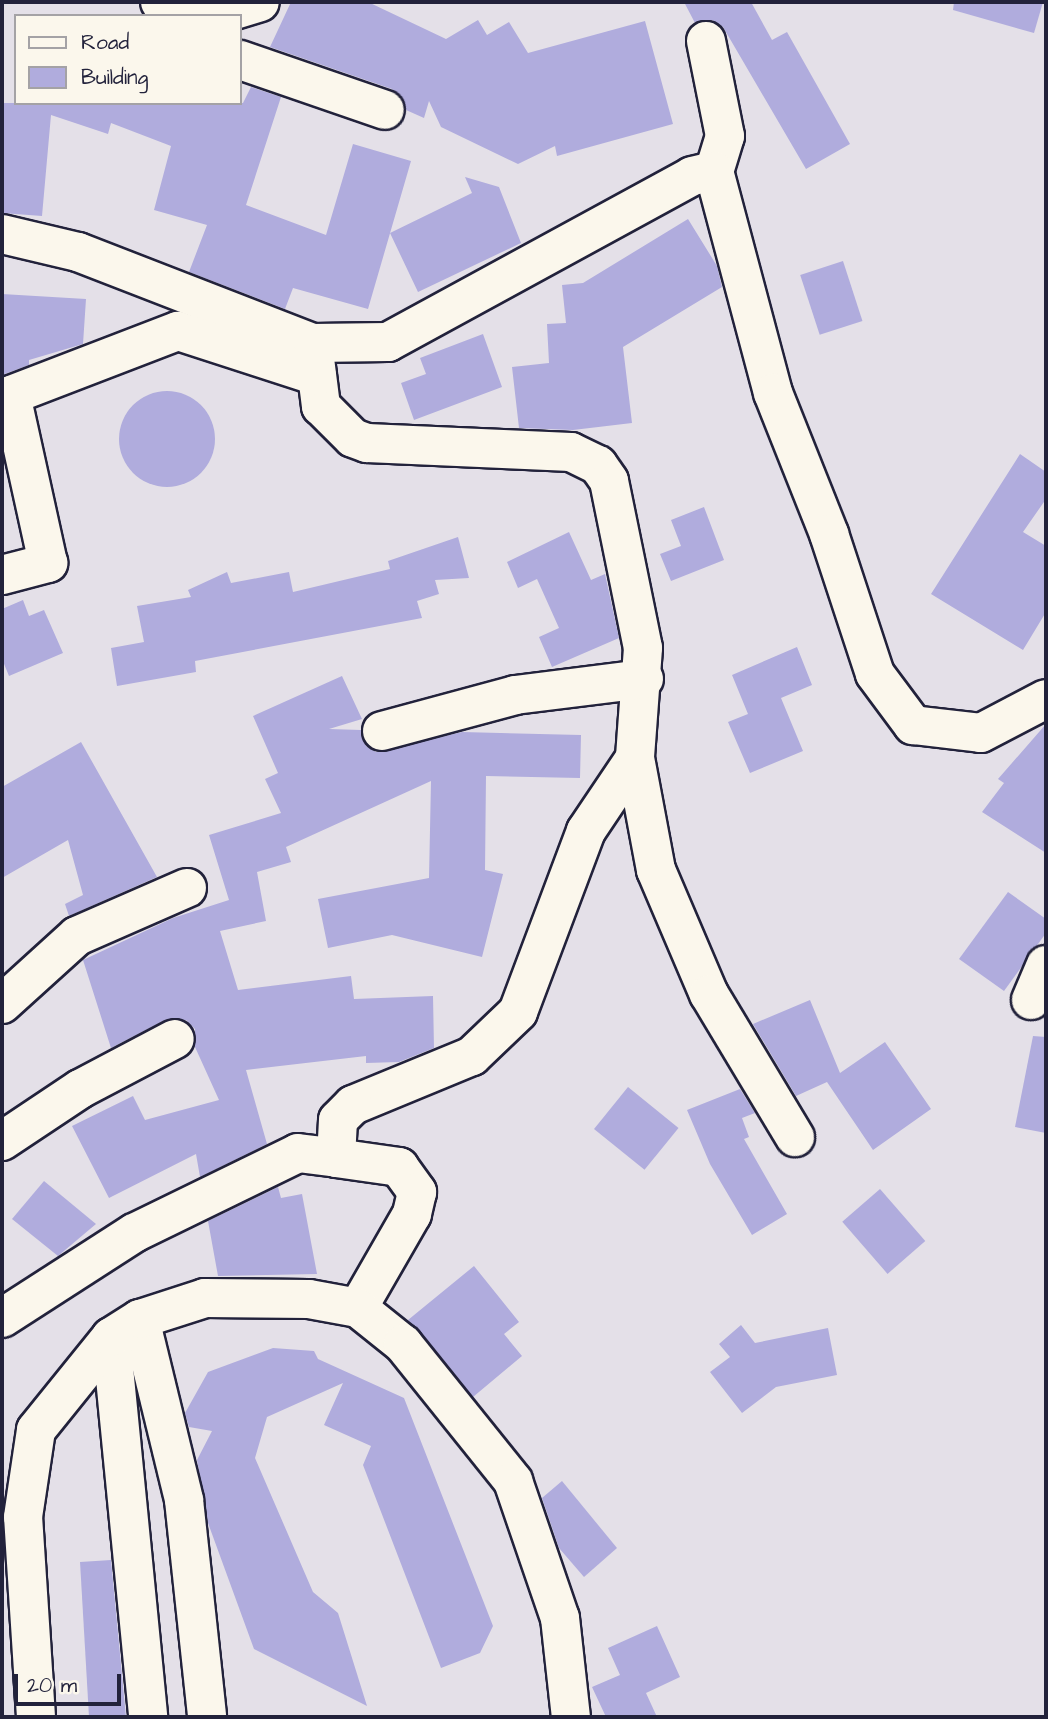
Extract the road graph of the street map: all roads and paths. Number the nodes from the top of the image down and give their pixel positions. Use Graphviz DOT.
graph roads {
  1 [pos="135,2"];
  2 [pos="160,2"];
  3 [pos="260,2"];
  4 [pos="155,14"];
  5 [pos="706,41"];
  6 [pos="242,61"];
  7 [pos="385,110"];
  8 [pos="714,171"];
  9 [pos="2,234"];
  10 [pos="315,360"];
  11 [pos="2,575"];
  12 [pos="644,679"];
  13 [pos="1046,699"];
  14 [pos="382,731"];
  15 [pos="635,758"];
  16 [pos="187,888"];
  17 [pos="1046,965"];
  18 [pos="1031,1000"];
  19 [pos="2,1004"];
  20 [pos="175,1039"];
  21 [pos="795,1137"];
  22 [pos="2,1142"];
  23 [pos="336,1157"];
  24 [pos="358,1308"];
  25 [pos="2,1318"];
  26 [pos="125,1328"];
  27 [pos="36,1717"];
  28 [pos="148,1717"];
  29 [pos="207,1717"];
  30 [pos="571,1717"];
  1 -- 4 [label="street"];
  2 -- 3 [label="street"];
  5 -- 8 [label="street"];
  6 -- 7 [label="street"];
  8 -- 10 [label="street"];
  8 -- 13 [label="street"];
  9 -- 10 [label="street"];
  10 -- 11 [label="street"];
  10 -- 12 [label="street"];
  12 -- 14 [label="street"];
  12 -- 15 [label="street"];
  15 -- 21 [label="street"];
  15 -- 23 [label="street"];
  16 -- 19 [label="street"];
  17 -- 18 [label="street"];
  20 -- 22 [label="street"];
  23 -- 24 [label="street"];
  23 -- 25 [label="street"];
  24 -- 26 [label="street"];
  24 -- 30 [label="street"];
  26 -- 27 [label="street"];
  26 -- 28 [label="street"];
  26 -- 29 [label="street"];
}
